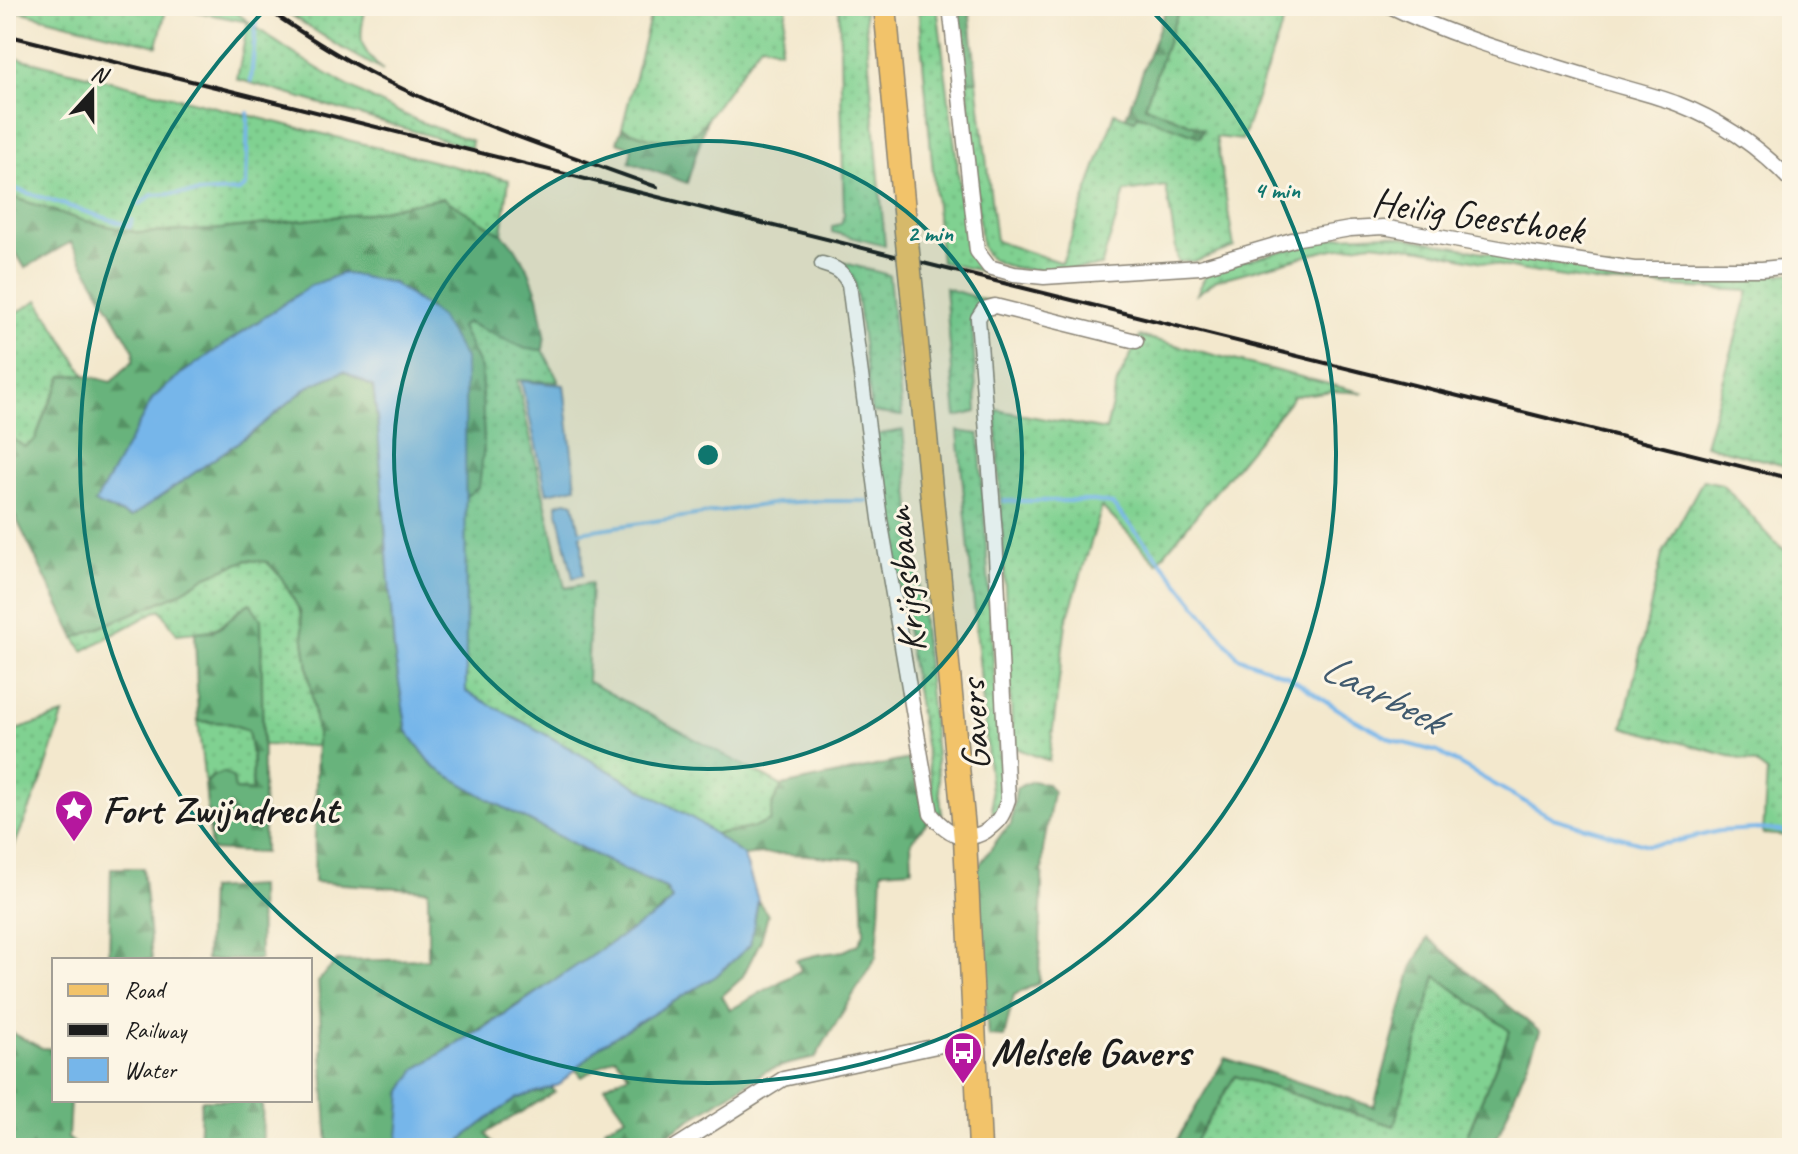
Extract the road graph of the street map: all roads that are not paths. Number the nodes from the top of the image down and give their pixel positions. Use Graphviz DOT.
graph roads {
  1 [pos="885,6"];
  2 [pos="950,6"];
  3 [pos="1390,6"];
  4 [pos="1792,182"];
  5 [pos="822,264"];
  6 [pos="1792,266"];
  7 [pos="1136,341"];
  8 [pos="965,839"];
  9 [pos="974,1033"];
  10 [pos="674,1148"];
  11 [pos="980,1148"];
  1 -- 8 [label="main road, Krijgsbaan, bridge"];
  2 -- 6 [label="street, Heilig Geesthoek"];
  3 -- 4 [label="street"];
  5 -- 8 [label="street, Gavers"];
  7 -- 8 [label="street, Gavers"];
  8 -- 9 [label="main road, Krijgsbaan"];
  9 -- 10 [label="street"];
  9 -- 11 [label="main road, Krijgsbaan"];
}
